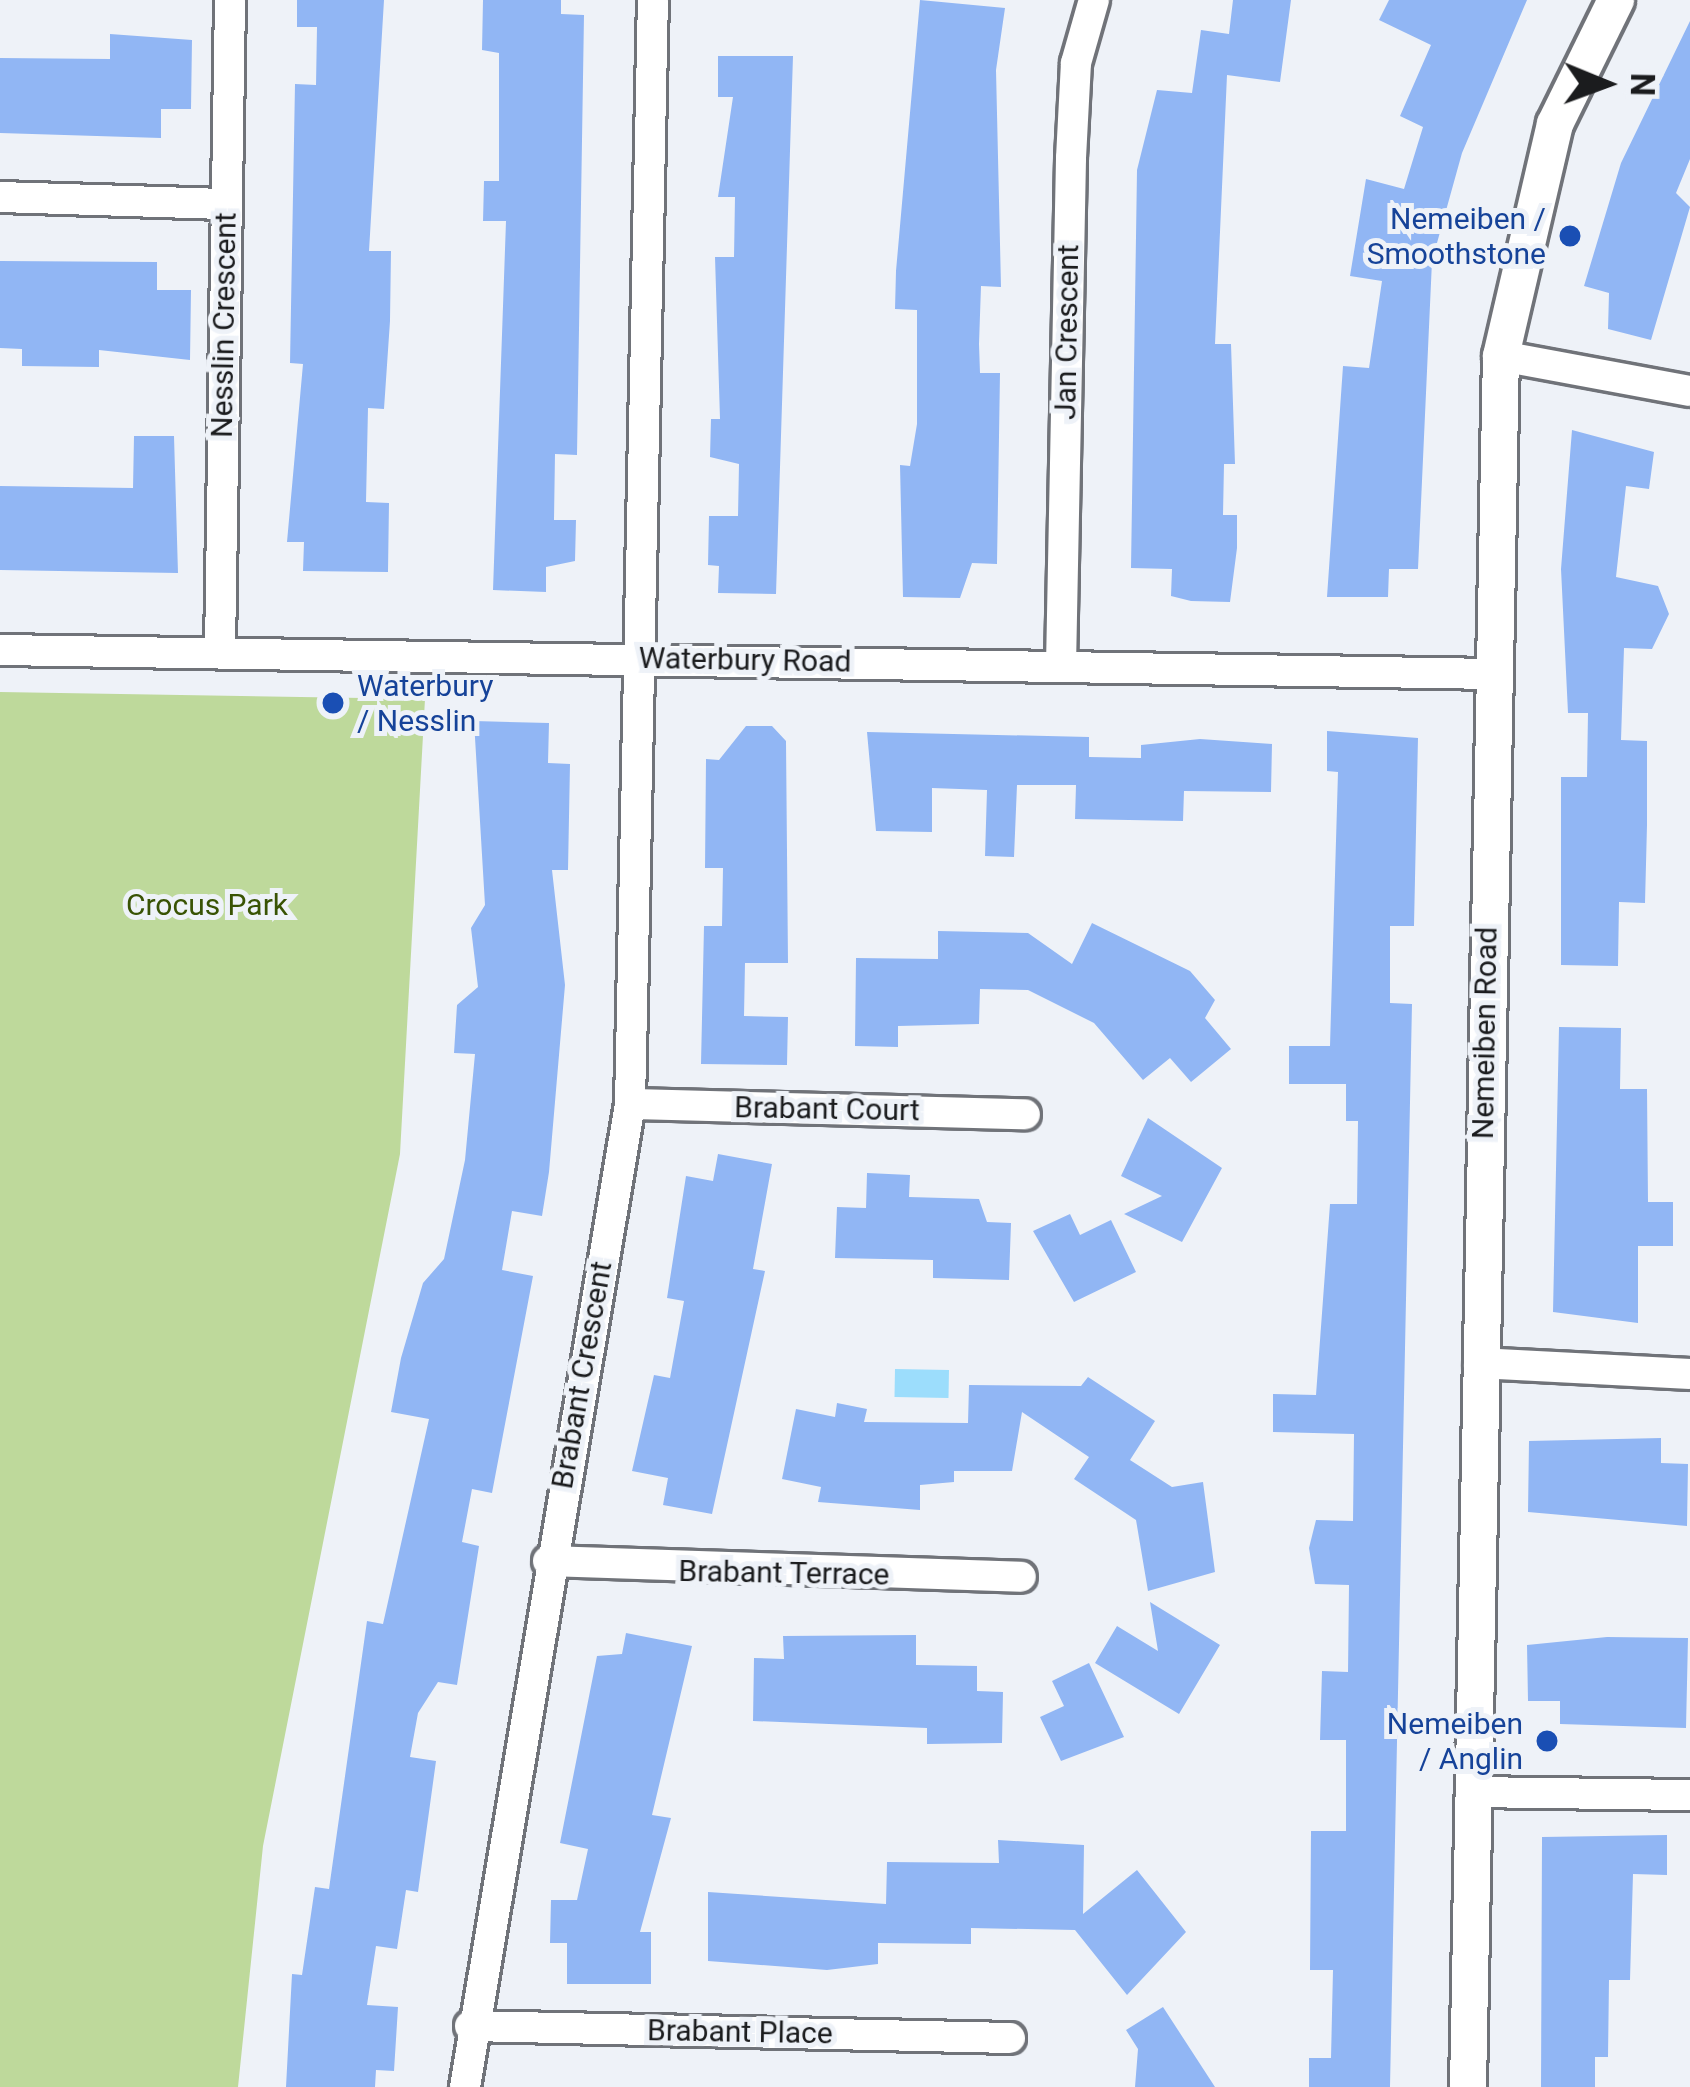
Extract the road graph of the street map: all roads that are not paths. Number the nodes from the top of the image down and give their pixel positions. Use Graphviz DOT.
graph roads {
  1 [pos="230,0"];
  2 [pos="653,0"];
  3 [pos="1094,0"];
  4 [pos="1616,0"];
  5 [pos="0,197"];
  6 [pos="226,204"];
  7 [pos="1501,356"];
  8 [pos="1690,391"];
  9 [pos="0,650"];
  10 [pos="220,650"];
  11 [pos="642,657"];
  12 [pos="1061,667"];
  13 [pos="1490,674"];
  14 [pos="630,1104"];
  15 [pos="1025,1114"];
  16 [pos="1479,1364"];
  17 [pos="1690,1374"];
  18 [pos="548,1561"];
  19 [pos="1021,1576"];
  20 [pos="1471,1792"];
  21 [pos="1690,1795"];
  22 [pos="470,2026"];
  23 [pos="1010,2038"];
  24 [pos="465,2087"];
  25 [pos="1468,2087"];
  1 -- 6 [label="street, Nesslin Crescent"];
  2 -- 11 [label="street"];
  3 -- 12 [label="street, Jan Crescent"];
  4 -- 7 [label="street, Nemeiben Road"];
  5 -- 6 [label="street"];
  6 -- 10 [label="street, Nesslin Crescent"];
  7 -- 8 [label="street"];
  7 -- 13 [label="street, Nemeiben Road"];
  9 -- 10 [label="street, Waterbury Road"];
  10 -- 11 [label="street, Waterbury Road"];
  11 -- 12 [label="street, Waterbury Road"];
  11 -- 14 [label="street, Brabant Crescent"];
  12 -- 13 [label="street, Waterbury Road"];
  13 -- 16 [label="street, Nemeiben Road"];
  14 -- 15 [label="street, Brabant Court"];
  14 -- 18 [label="street, Brabant Crescent"];
  16 -- 17 [label="street"];
  16 -- 20 [label="street, Nemeiben Road"];
  18 -- 19 [label="street, Brabant Terrace"];
  18 -- 22 [label="street, Brabant Crescent"];
  20 -- 21 [label="street"];
  20 -- 25 [label="street, Nemeiben Road"];
  22 -- 23 [label="street, Brabant Place"];
  22 -- 24 [label="street, Brabant Crescent"];
}
